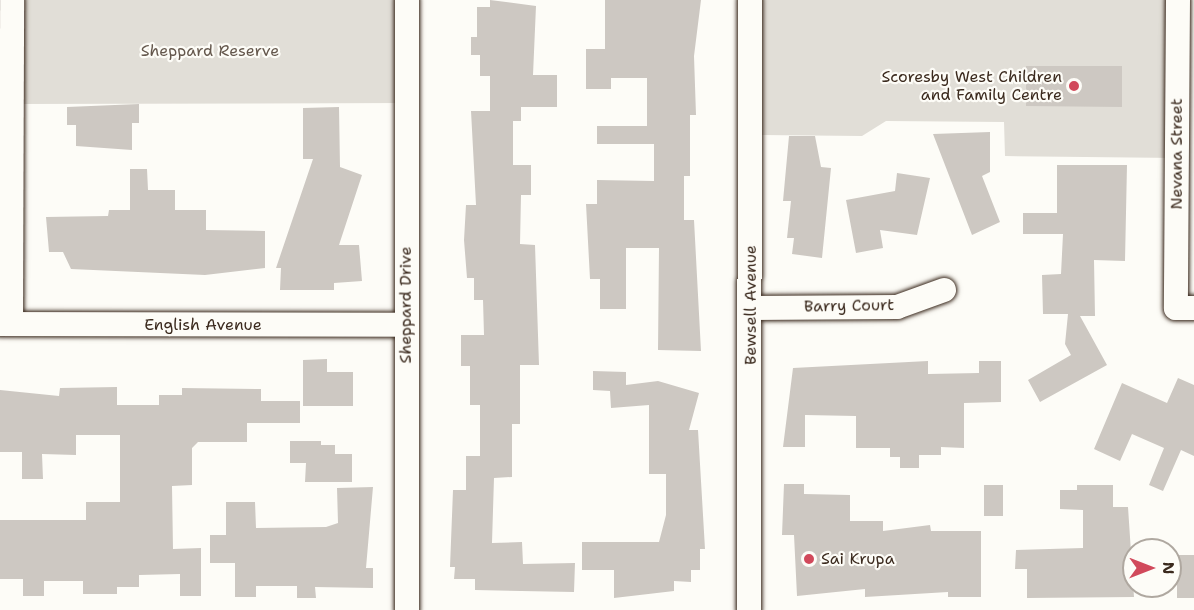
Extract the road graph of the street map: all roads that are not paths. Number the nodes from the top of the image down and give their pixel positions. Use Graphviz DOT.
graph roads {
  1 [pos="12,0"];
  2 [pos="407,0"];
  3 [pos="750,0"];
  4 [pos="1178,0"];
  5 [pos="944,290"];
  6 [pos="752,308"];
  7 [pos="1178,312"];
  8 [pos="5,324"];
  9 [pos="406,325"];
  10 [pos="407,610"];
  11 [pos="749,610"];
  1 -- 8 [label="street"];
  2 -- 9 [label="street, Sheppard Drive"];
  3 -- 6 [label="street, Bewsell Avenue"];
  4 -- 7 [label="street, Nevana Street"];
  5 -- 6 [label="street, Barry Court"];
  6 -- 11 [label="street, Bewsell Avenue"];
  8 -- 9 [label="street, English Avenue"];
  9 -- 10 [label="street, Sheppard Drive"];
}
